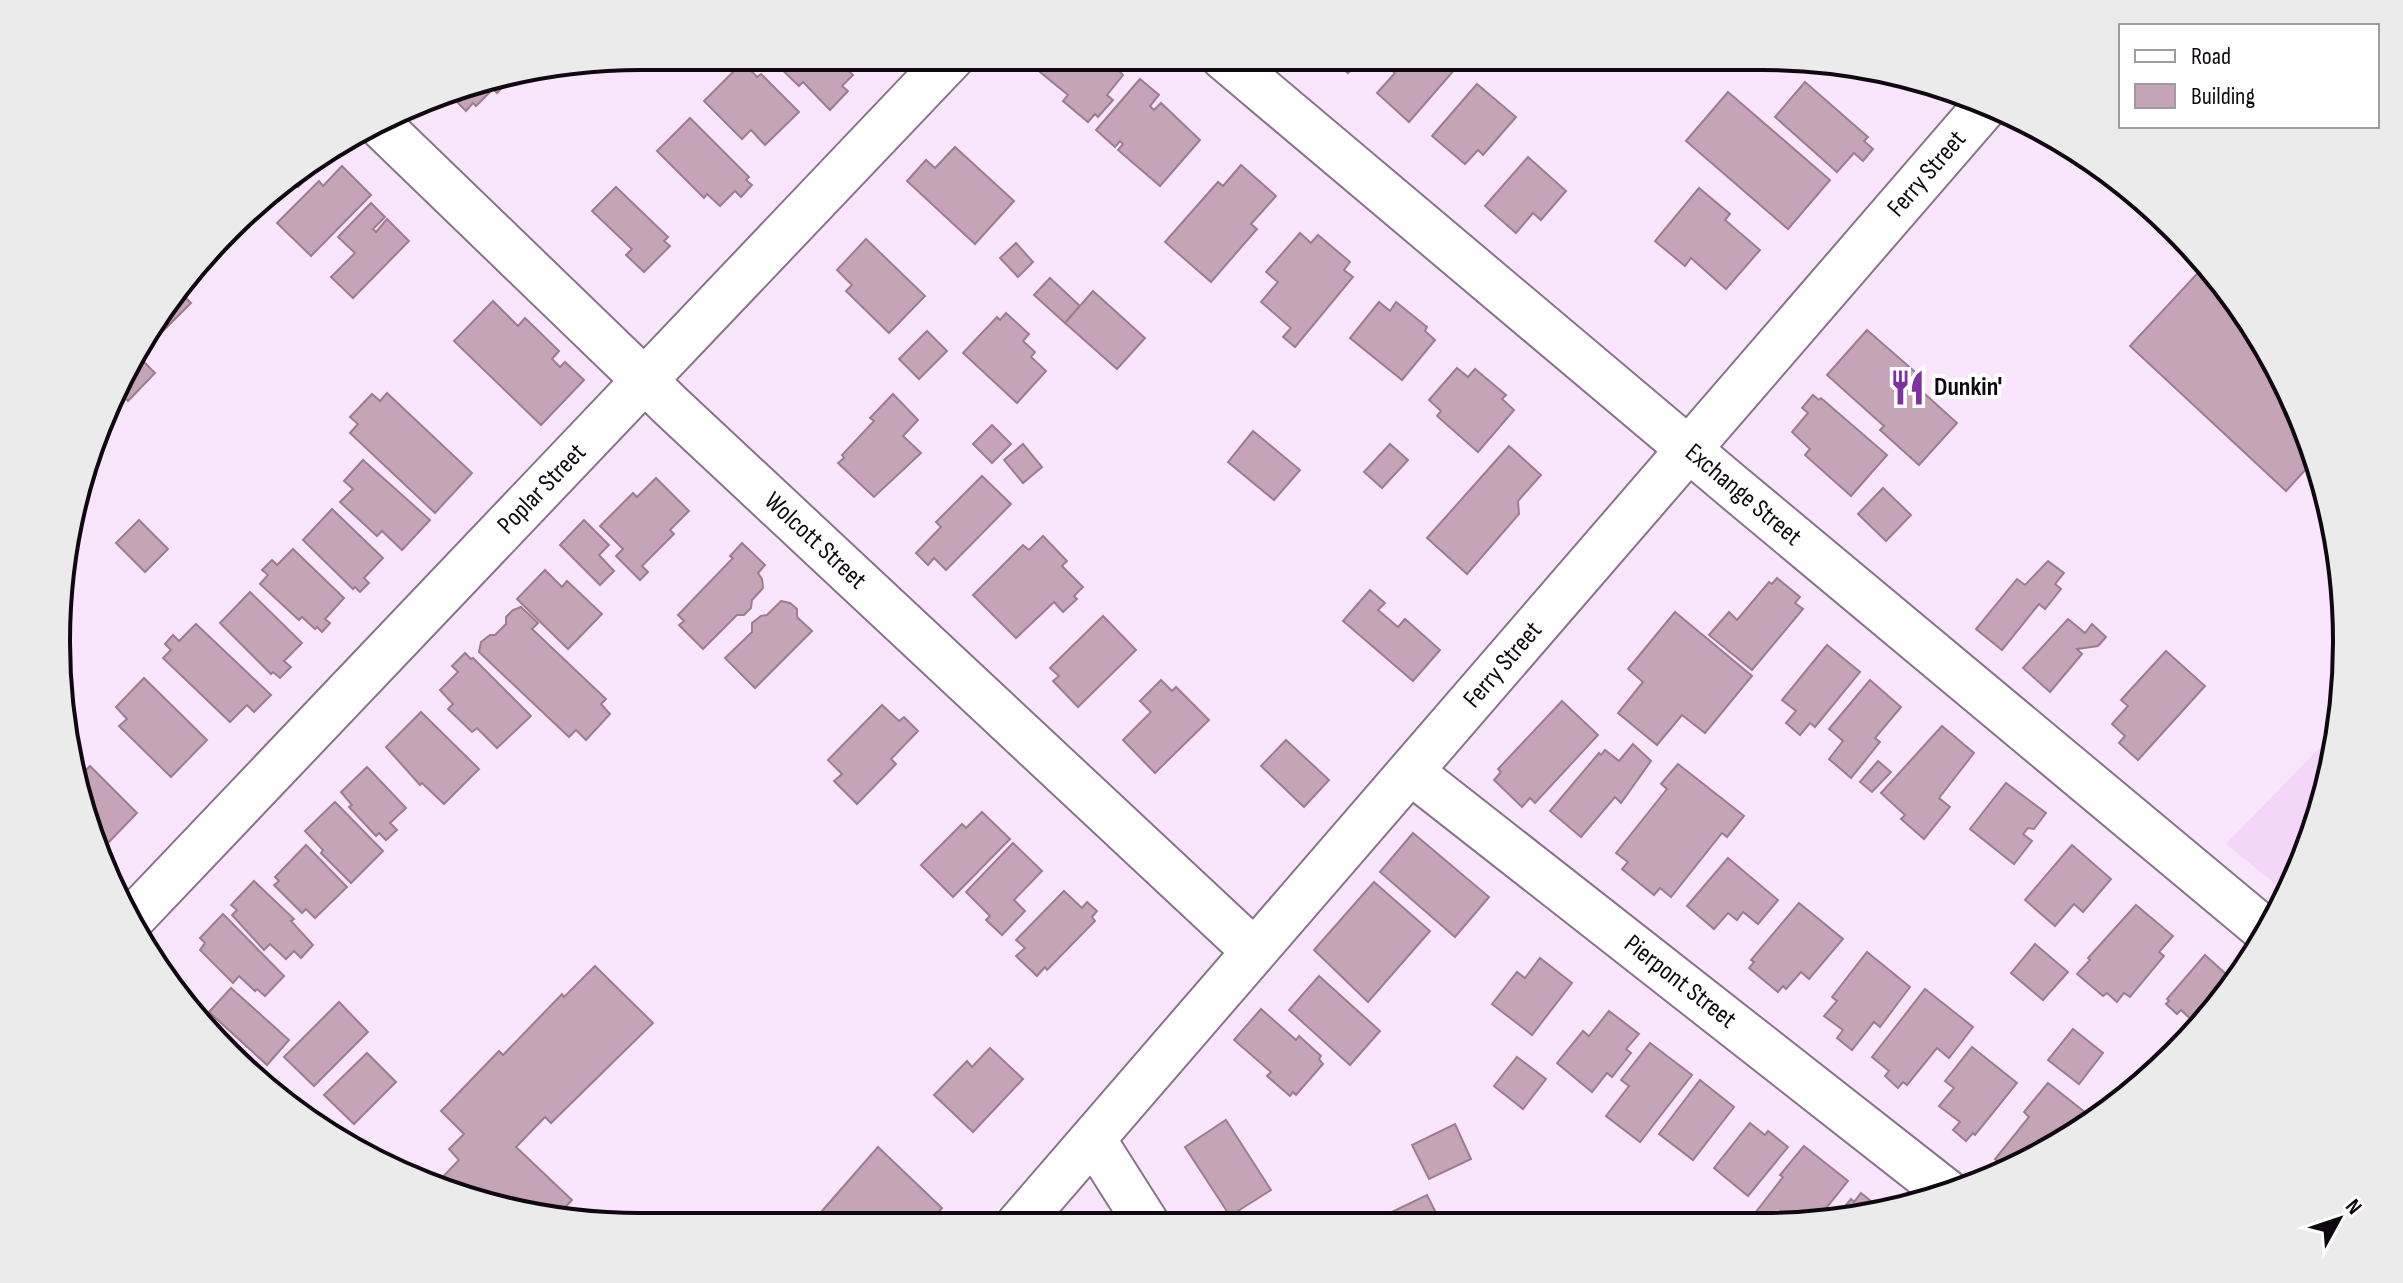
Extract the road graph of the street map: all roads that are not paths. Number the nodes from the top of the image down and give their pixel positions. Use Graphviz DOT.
graph roads {
  1 [pos="940,70"];
  2 [pos="1238,70"];
  3 [pos="1979,114"];
  4 [pos="386,131"];
  5 [pos="644,381"];
  6 [pos="1689,450"];
  7 [pos="1411,772"];
  8 [pos="139,912"];
  9 [pos="2258,924"];
  10 [pos="1253,950"];
  11 [pos="1093,1139"];
  12 [pos="1938,1185"];
  13 [pos="1029,1213"];
  14 [pos="1140,1213"];
  1 -- 5 [label="street, Poplar Street"];
  2 -- 6 [label="street, Exchange Street"];
  3 -- 6 [label="street, Ferry Street"];
  4 -- 5 [label="street, Wolcott Street"];
  5 -- 8 [label="street, Poplar Street"];
  5 -- 10 [label="street, Wolcott Street"];
  6 -- 7 [label="street, Ferry Street"];
  6 -- 9 [label="street, Exchange Street"];
  7 -- 10 [label="street, Ferry Street"];
  7 -- 12 [label="street, Pierpont Street"];
  10 -- 11 [label="street, Ferry Street"];
  11 -- 13 [label="street, Ferry Street"];
  11 -- 14 [label="street"];
}
